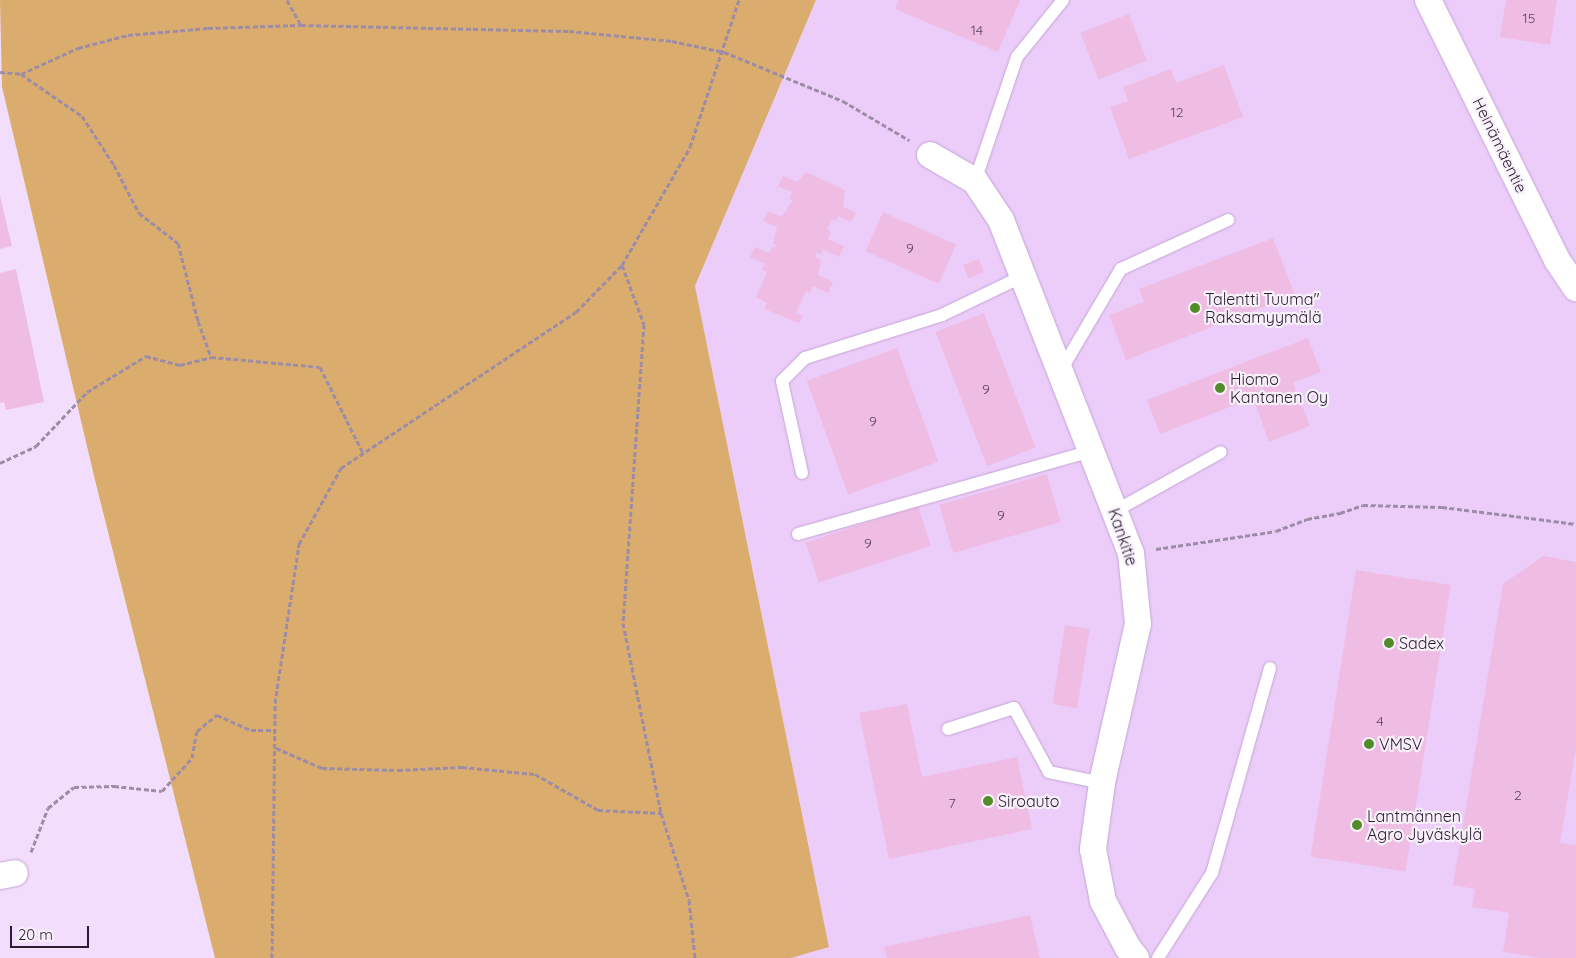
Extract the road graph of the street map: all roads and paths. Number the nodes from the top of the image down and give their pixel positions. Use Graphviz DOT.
graph roads {
  1 [pos="287,0"];
  2 [pos="739,0"];
  3 [pos="1063,0"];
  4 [pos="1428,0"];
  5 [pos="301,25"];
  6 [pos="724,52"];
  7 [pos="0,72"];
  8 [pos="21,74"];
  9 [pos="930,155"];
  10 [pos="975,181"];
  11 [pos="1228,220"];
  12 [pos="622,265"];
  13 [pos="1023,276"];
  14 [pos="1576,288"];
  15 [pos="211,357"];
  16 [pos="1060,372"];
  17 [pos="1091,451"];
  18 [pos="1221,452"];
  19 [pos="363,453"];
  20 [pos="0,463"];
  21 [pos="802,473"];
  22 [pos="1115,511"];
  23 [pos="1576,524"];
  24 [pos="798,534"];
  25 [pos="1131,553"];
  26 [pos="1270,668"];
  27 [pos="948,729"];
  28 [pos="275,730"];
  29 [pos="276,748"];
  30 [pos="1102,783"];
  31 [pos="661,812"];
  32 [pos="8,874"];
  33 [pos="272,958"];
  34 [pos="695,958"];
  35 [pos="1136,958"];
  36 [pos="1158,958"];
  1 -- 5 [label="path"];
  2 -- 6 [label="path"];
  3 -- 10 [label="lane"];
  4 -- 14 [label="street, Heinämäentie"];
  5 -- 6 [label="path"];
  5 -- 8 [label="path"];
  6 -- 9 [label="path"];
  6 -- 12 [label="path"];
  7 -- 8 [label="path"];
  8 -- 15 [label="path"];
  9 -- 10 [label="street, Kankitie"];
  10 -- 13 [label="street, Kankitie"];
  11 -- 16 [label="lane"];
  12 -- 19 [label="path"];
  12 -- 31 [label="path"];
  13 -- 16 [label="street, Kankitie"];
  13 -- 21 [label="lane"];
  15 -- 19 [label="path"];
  15 -- 20 [label="path"];
  16 -- 17 [label="street, Kankitie"];
  17 -- 22 [label="street, Kankitie"];
  17 -- 24 [label="lane"];
  18 -- 22 [label="lane"];
  19 -- 28 [label="path"];
  22 -- 25 [label="street, Kankitie"];
  23 -- 25 [label="path"];
  25 -- 30 [label="street, Kankitie"];
  26 -- 36 [label="lane"];
  27 -- 30 [label="lane"];
  28 -- 29 [label="path"];
  28 -- 32 [label="path"];
  29 -- 31 [label="path"];
  29 -- 33 [label="path"];
  30 -- 35 [label="street, Kankitie"];
  31 -- 34 [label="path"];
}
